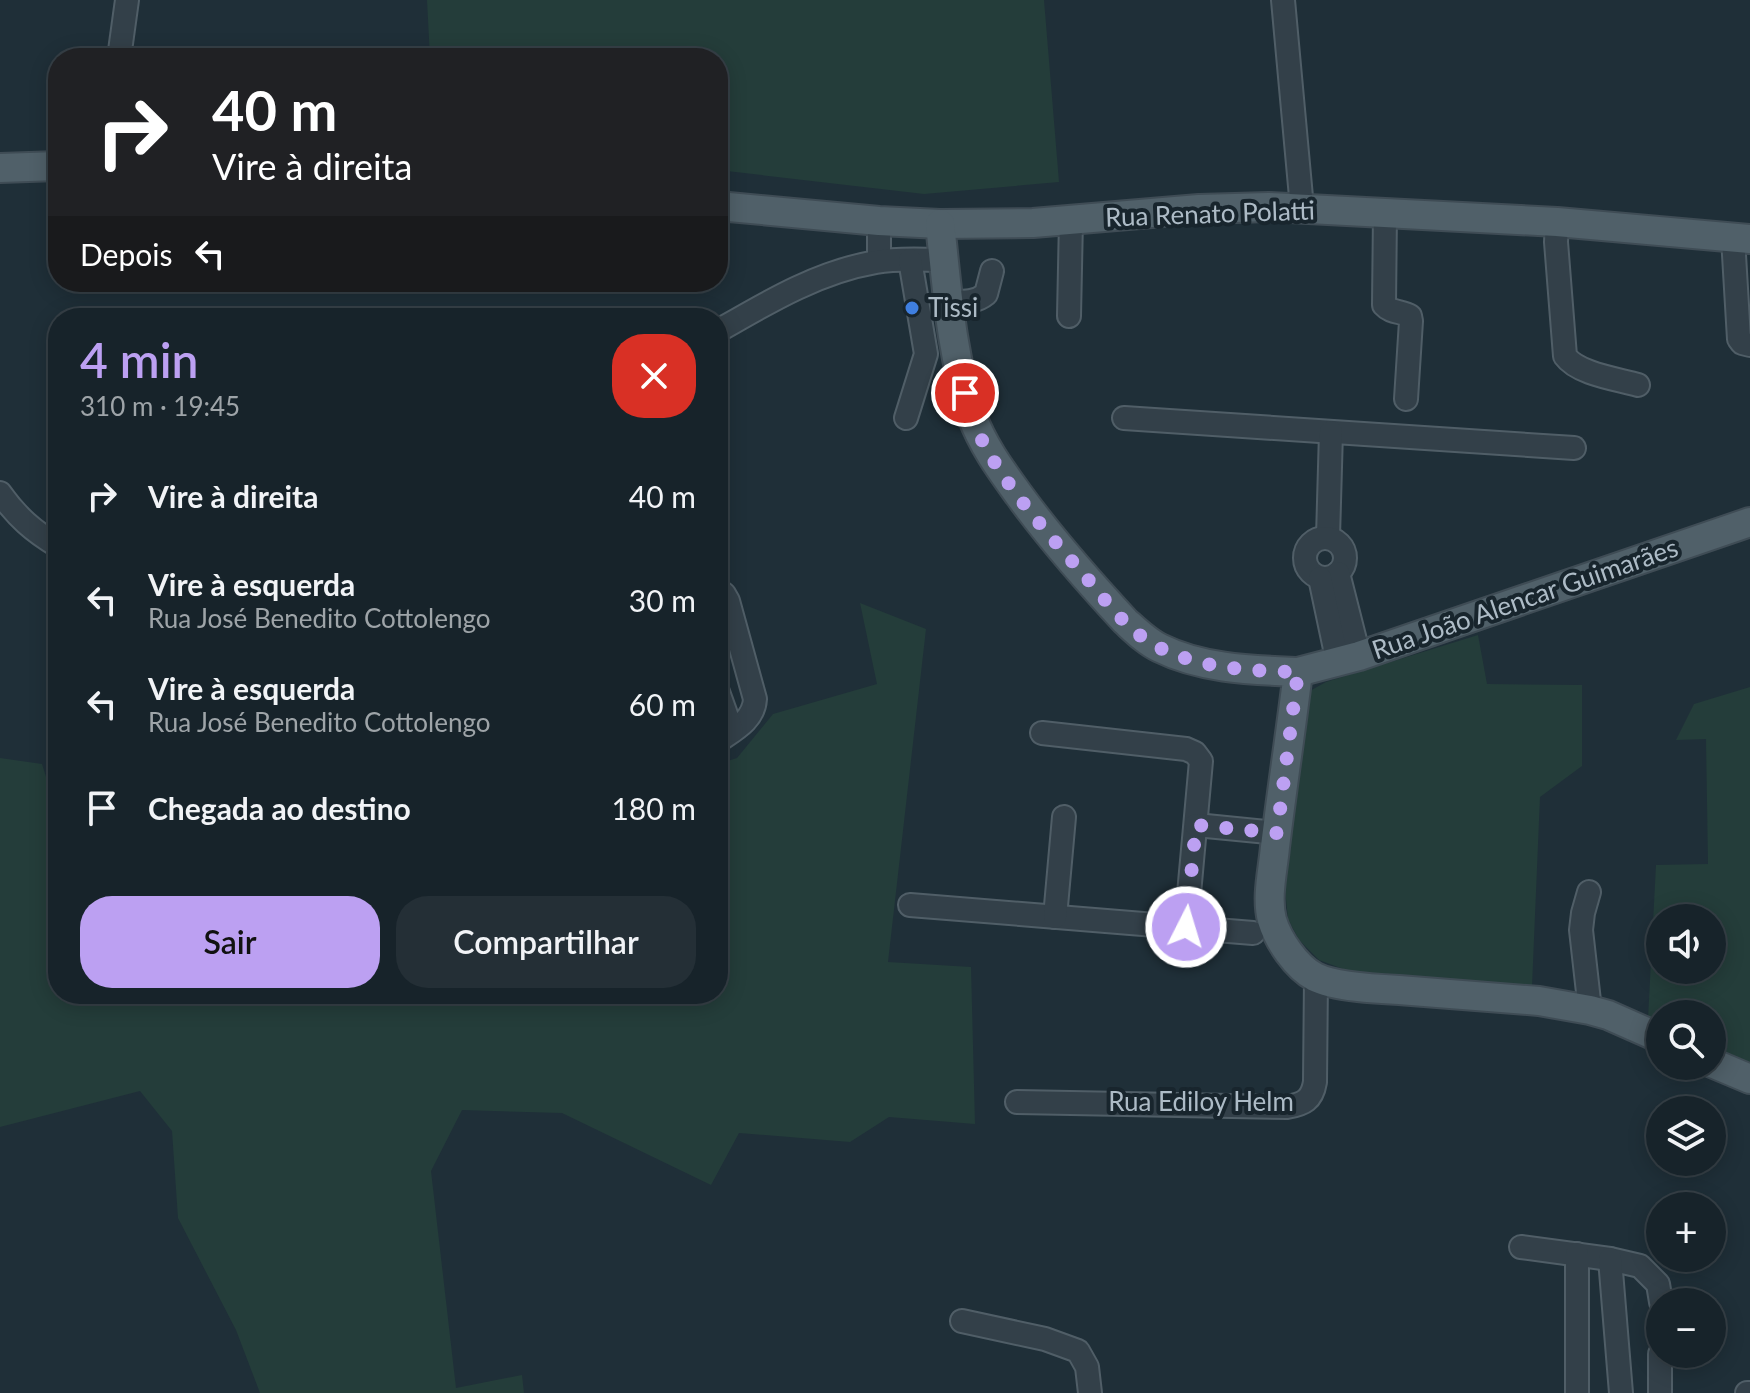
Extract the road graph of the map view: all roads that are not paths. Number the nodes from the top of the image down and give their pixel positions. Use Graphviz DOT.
graph roads {
  1 [pos="127,0"];
  2 [pos="1283,0"];
  3 [pos="120,48"];
  4 [pos="48,166"];
  5 [pos="0,168"];
  6 [pos="728,207"];
  7 [pos="1302,208"];
  8 [pos="1385,213"];
  9 [pos="1071,220"];
  10 [pos="879,221"];
  11 [pos="1557,222"];
  12 [pos="940,224"];
  13 [pos="1742,238"];
  14 [pos="910,260"];
  15 [pos="944,260"];
  16 [pos="879,261"];
  17 [pos="992,271"];
  18 [pos="949,302"];
  19 [pos="1069,316"];
  20 [pos="728,325"];
  21 [pos="1750,345"];
  22 [pos="926,354"];
  23 [pos="957,354"];
  24 [pos="1638,385"];
  25 [pos="1406,399"];
  26 [pos="906,418"];
  27 [pos="1124,418"];
  28 [pos="1331,432"];
  29 [pos="1574,448"];
  30 [pos="0,493"];
  31 [pos="1750,522"];
  32 [pos="1328,537"];
  33 [pos="48,540"];
  34 [pos="1329,576"];
  35 [pos="728,601"];
  36 [pos="1348,660"];
  37 [pos="1298,672"];
  38 [pos="1042,733"];
  39 [pos="728,734"];
  40 [pos="1064,817"];
  41 [pos="1196,825"];
  42 [pos="1277,833"];
  43 [pos="1589,892"];
  44 [pos="910,905"];
  45 [pos="1055,917"];
  46 [pos="1186,927"];
  47 [pos="1253,933"];
  48 [pos="1316,978"];
  49 [pos="1590,1010"];
  50 [pos="1646,1031"];
  51 [pos="1726,1069"];
  52 [pos="1750,1079"];
  53 [pos="1017,1102"];
  54 [pos="1521,1247"];
  55 [pos="1577,1254"];
  56 [pos="1610,1259"];
  57 [pos="1660,1288"];
  58 [pos="962,1321"];
  59 [pos="1660,1368"];
  60 [pos="1090,1393"];
  61 [pos="1577,1393"];
  62 [pos="1621,1393"];
  63 [pos="1660,1393"];
  1 -- 3 [label="street"];
  2 -- 7 [label="street"];
  4 -- 5 [label="main road"];
  6 -- 10 [label="main road, Rua Renato Polatti"];
  7 -- 8 [label="main road, Rua Renato Polatti"];
  7 -- 9 [label="main road, Rua Renato Polatti"];
  8 -- 11 [label="main road, Rua Renato Polatti"];
  8 -- 25 [label="street"];
  9 -- 12 [label="main road, Rua Renato Polatti"];
  9 -- 19 [label="street"];
  10 -- 12 [label="main road, Rua Renato Polatti"];
  10 -- 16 [label="street"];
  11 -- 13 [label="main road, Rua Renato Polatti"];
  11 -- 24 [label="street"];
  12 -- 15 [label="main road, Rua João Alencar Guimarães"];
  13 -- 21 [label="street"];
  14 -- 15 [label="street"];
  14 -- 16 [label="street"];
  14 -- 22 [label="street"];
  15 -- 18 [label="main road, Rua João Alencar Guimarães"];
  16 -- 20 [label="street"];
  17 -- 18 [label="street"];
  18 -- 23 [label="main road, Rua João Alencar Guimarães"];
  22 -- 23 [label="street"];
  22 -- 26 [label="street"];
  23 -- 37 [label="main road, Rua João Alencar Guimarães"];
  27 -- 28 [label="street"];
  28 -- 29 [label="street"];
  28 -- 32 [label="street"];
  30 -- 33 [label="street"];
  31 -- 36 [label="main road, Rua João Alencar Guimarães"];
  32 -- 34 [label="street"];
  32 -- 34 [label="street"];
  34 -- 36 [label="street"];
  35 -- 39 [label="street"];
  36 -- 37 [label="main road, Rua João Alencar Guimarães"];
  37 -- 42 [label="main road"];
  38 -- 41 [label="street"];
  40 -- 45 [label="street"];
  41 -- 42 [label="street"];
  41 -- 46 [label="street"];
  42 -- 48 [label="main road"];
  43 -- 49 [label="street"];
  44 -- 45 [label="street"];
  45 -- 46 [label="street"];
  46 -- 47 [label="street"];
  48 -- 49 [label="main road"];
  48 -- 53 [label="street, Rua Ediloy Helm"];
  49 -- 50 [label="main road"];
  51 -- 52 [label="main road"];
  54 -- 55 [label="street"];
  55 -- 56 [label="street"];
  55 -- 61 [label="street"];
  56 -- 57 [label="street"];
  56 -- 62 [label="street"];
  58 -- 60 [label="street"];
  59 -- 63 [label="street"];
}
